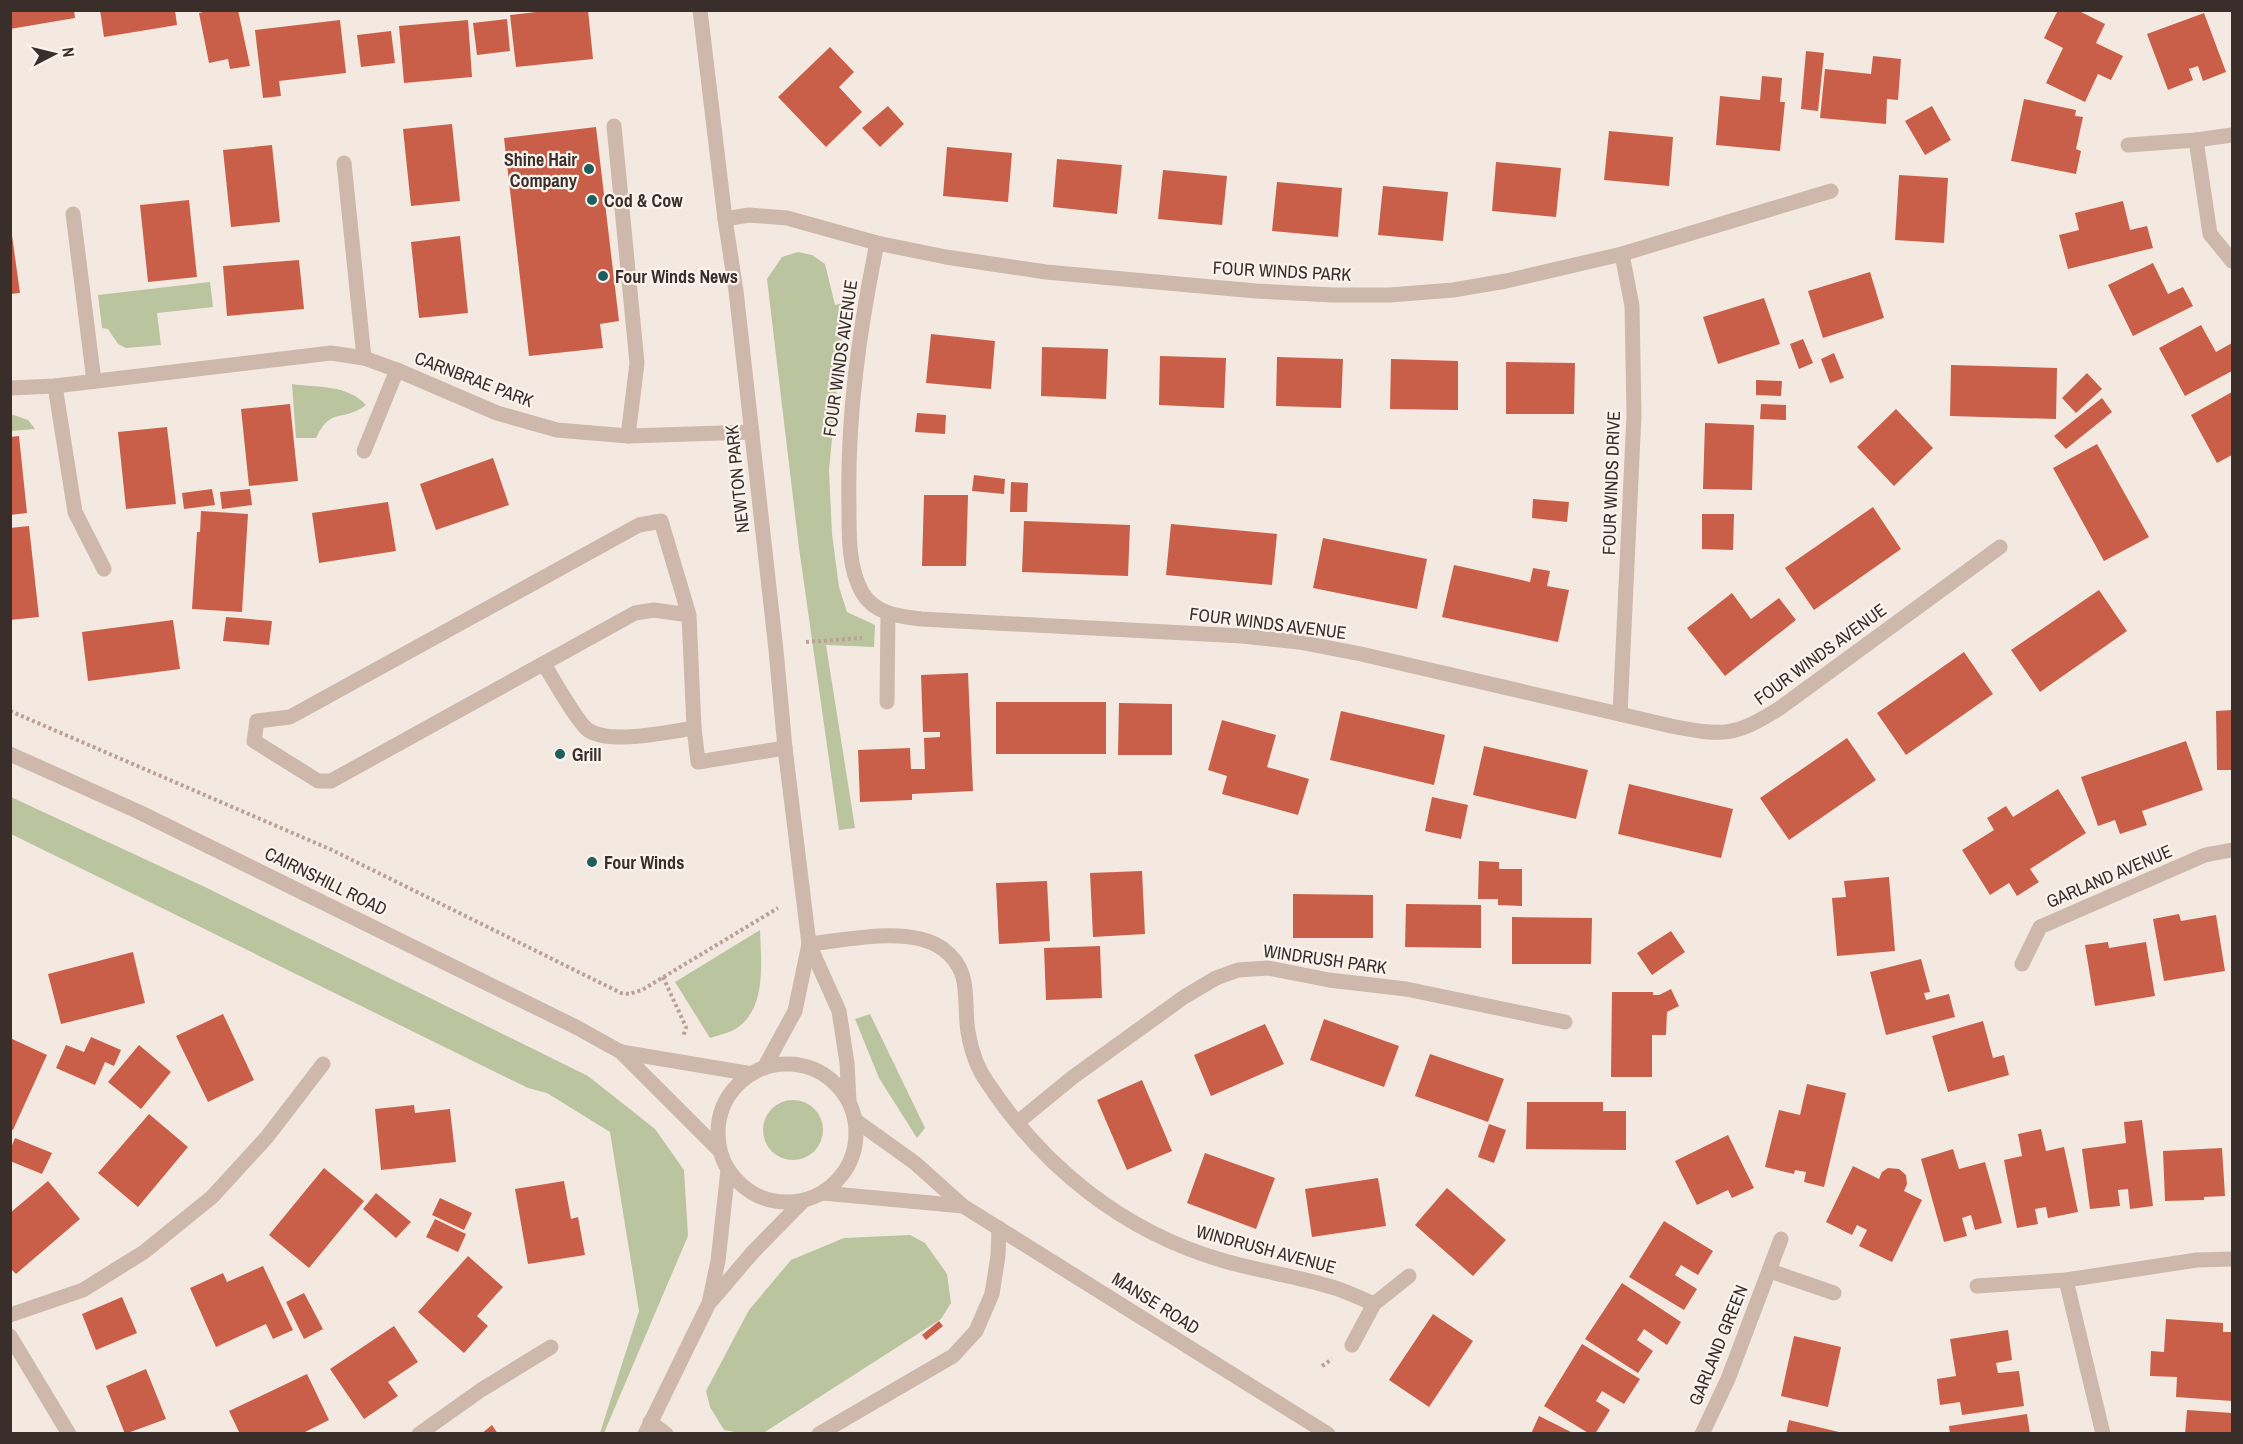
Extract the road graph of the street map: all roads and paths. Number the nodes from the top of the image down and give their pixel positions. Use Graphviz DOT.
graph roads {
  1 [pos="700,10"];
  2 [pos="614,126"];
  3 [pos="2232,135"];
  4 [pos="2196,140"];
  5 [pos="2128,145"];
  6 [pos="344,163"];
  7 [pos="1831,191"];
  8 [pos="73,214"];
  9 [pos="725,219"];
  10 [pos="877,243"];
  11 [pos="1622,254"];
  12 [pos="2232,261"];
  13 [pos="364,358"];
  14 [pos="397,370"];
  15 [pos="94,381"];
  16 [pos="55,386"];
  17 [pos="10,388"];
  18 [pos="752,432"];
  19 [pos="628,436"];
  20 [pos="364,451"];
  21 [pos="2000,547"];
  22 [pos="104,570"];
  23 [pos="888,613"];
  24 [pos="688,615"];
  25 [pos="806,642"];
  26 [pos="544,664"];
  27 [pos="887,702"];
  28 [pos="10,711"];
  29 [pos="1620,714"];
  30 [pos="694,728"];
  31 [pos="785,748"];
  32 [pos="10,754"];
  33 [pos="2232,849"];
  34 [pos="802,893"];
  35 [pos="809,944"];
  36 [pos="2022,964"];
  37 [pos="663,977"];
  38 [pos="1565,1022"];
  39 [pos="682,1040"];
  40 [pos="621,1052"];
  41 [pos="323,1064"];
  42 [pos="758,1071"];
  43 [pos="849,1102"];
  44 [pos="855,1120"];
  45 [pos="1018,1122"];
  46 [pos="720,1151"];
  47 [pos="728,1170"];
  48 [pos="823,1193"];
  49 [pos="803,1201"];
  50 [pos="963,1206"];
  51 [pos="999,1228"];
  52 [pos="1781,1239"];
  53 [pos="2232,1259"];
  54 [pos="1770,1271"];
  55 [pos="1409,1276"];
  56 [pos="2066,1280"];
  57 [pos="1977,1286"];
  58 [pos="1834,1293"];
  59 [pos="709,1303"];
  60 [pos="1374,1304"];
  61 [pos="10,1315"];
  62 [pos="10,1336"];
  63 [pos="1352,1345"];
  64 [pos="551,1347"];
  65 [pos="647,1428"];
  66 [pos="69,1434"];
  67 [pos="419,1434"];
  68 [pos="666,1434"];
  69 [pos="819,1434"];
  70 [pos="1328,1434"];
  71 [pos="1702,1434"];
  72 [pos="2103,1434"];
  1 -- 9 [label="street, NEWTON PARK"];
  2 -- 19 [label="street"];
  3 -- 4 [label="street"];
  4 -- 5 [label="street"];
  4 -- 12 [label="street"];
  6 -- 13 [label="street"];
  7 -- 11 [label="street, FOUR WINDS PARK"];
  8 -- 15 [label="street"];
  9 -- 10 [label="street, FOUR WINDS PARK"];
  9 -- 18 [label="street, NEWTON PARK"];
  10 -- 11 [label="street, FOUR WINDS PARK"];
  10 -- 23 [label="street, FOUR WINDS AVENUE"];
  11 -- 29 [label="street, FOUR WINDS DRIVE"];
  13 -- 14 [label="street, CARNBRAE PARK"];
  13 -- 15 [label="street, CARNBRAE PARK"];
  14 -- 19 [label="street, CARNBRAE PARK"];
  14 -- 20 [label="street, CARNBRAE PARK"];
  15 -- 16 [label="street, CARNBRAE PARK"];
  16 -- 17 [label="street, CARNBRAE PARK"];
  16 -- 22 [label="street"];
  18 -- 19 [label="street, CARNBRAE PARK"];
  18 -- 31 [label="street, NEWTON PARK"];
  21 -- 29 [label="street, FOUR WINDS AVENUE"];
  23 -- 25 [label="path"];
  23 -- 27 [label="street"];
  23 -- 29 [label="street, FOUR WINDS AVENUE"];
  24 -- 26 [label="street"];
  24 -- 26 [label="street"];
  24 -- 30 [label="street"];
  26 -- 30 [label="street"];
  28 -- 37 [label="path"];
  30 -- 31 [label="street"];
  31 -- 34 [label="street, NEWTON PARK"];
  32 -- 40 [label="street, CAIRNSHILL ROAD"];
  33 -- 36 [label="street, GARLAND AVENUE"];
  34 -- 35 [label="street, NEWTON PARK"];
  34 -- 37 [label="path"];
  35 -- 42 [label="street, NEWTON PARK"];
  35 -- 43 [label="street, NEWTON PARK"];
  35 -- 45 [label="street, WINDRUSH AVENUE"];
  37 -- 39 [label="path"];
  38 -- 45 [label="street, WINDRUSH PARK"];
  40 -- 42 [label="street, CAIRNSHILL ROAD"];
  40 -- 46 [label="street, CAIRNSHILL ROAD"];
  41 -- 61 [label="street"];
  42 -- 43 [label="street"];
  42 -- 46 [label="street"];
  43 -- 44 [label="street"];
  44 -- 48 [label="street"];
  44 -- 50 [label="street, MANSE ROAD"];
  45 -- 60 [label="street, WINDRUSH AVENUE"];
  46 -- 47 [label="street"];
  47 -- 49 [label="street"];
  47 -- 59 [label="street"];
  48 -- 49 [label="street"];
  48 -- 50 [label="street, MANSE ROAD"];
  49 -- 59 [label="street"];
  50 -- 51 [label="street, MANSE ROAD"];
  51 -- 69 [label="street"];
  51 -- 70 [label="street, MANSE ROAD"];
  52 -- 54 [label="street, GARLAND GREEN"];
  53 -- 56 [label="street"];
  54 -- 58 [label="street, GARLAND GREEN"];
  54 -- 71 [label="street, GARLAND GREEN"];
  55 -- 60 [label="street"];
  56 -- 57 [label="street"];
  56 -- 72 [label="street"];
  59 -- 65 [label="street"];
  60 -- 63 [label="street"];
  62 -- 66 [label="street"];
  64 -- 67 [label="street"];
  65 -- 68 [label="street"];
}
